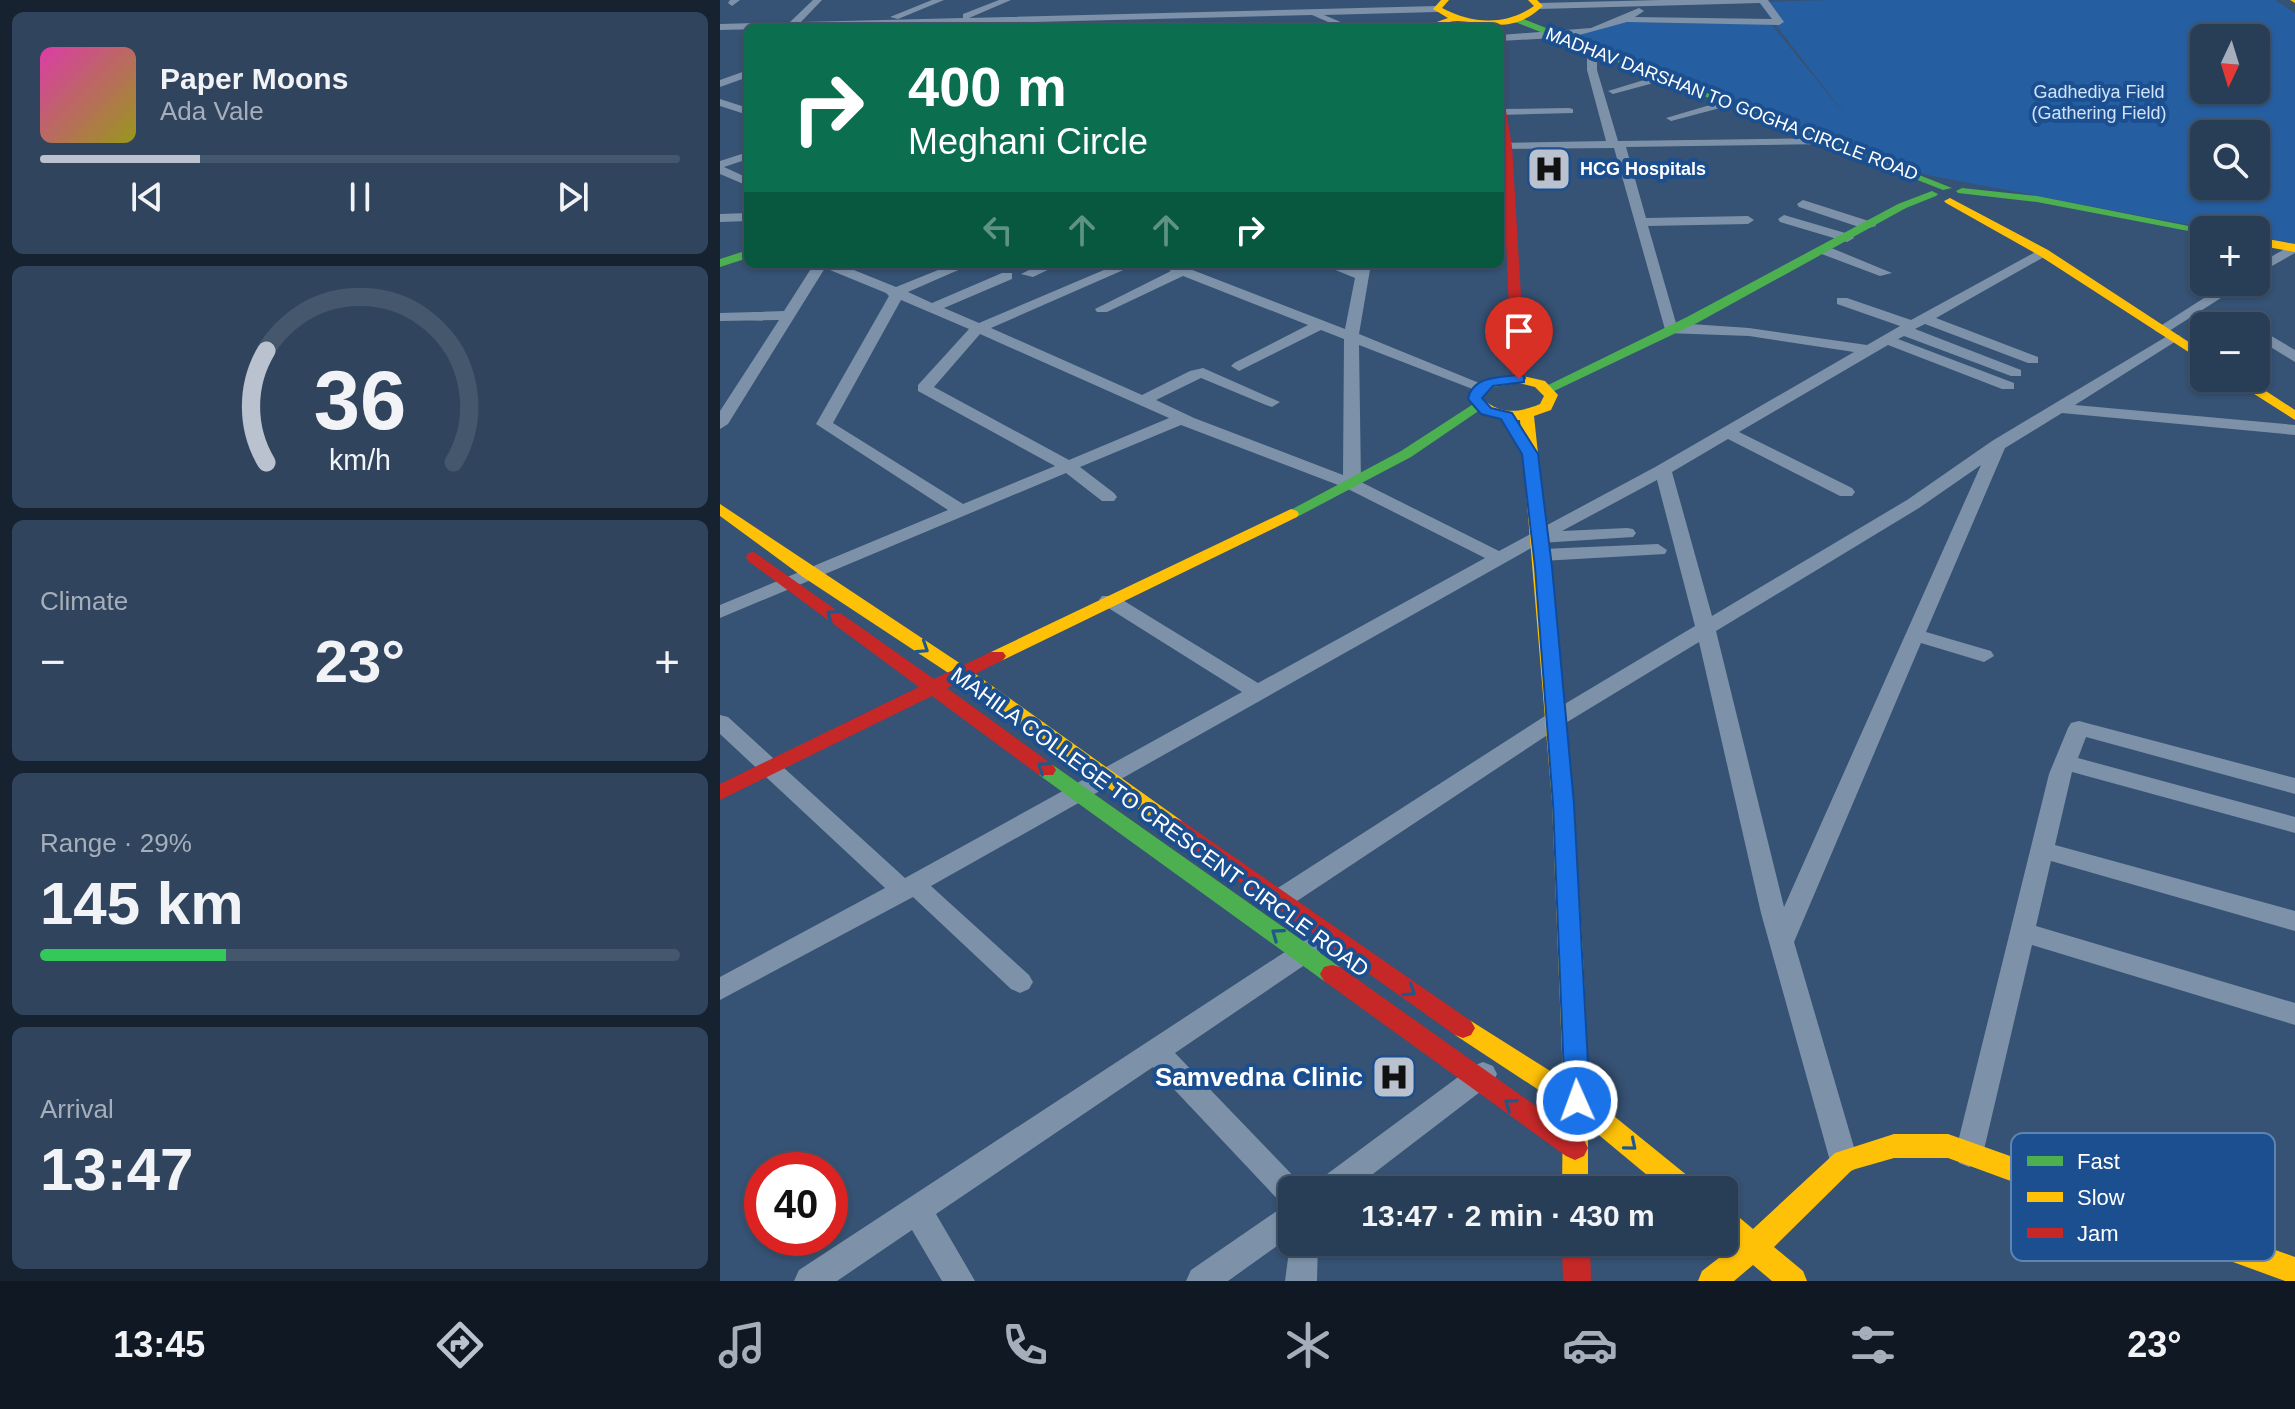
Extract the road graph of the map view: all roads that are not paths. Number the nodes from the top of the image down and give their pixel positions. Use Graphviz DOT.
graph roads {
  1 [pos="818,0"];
  2 [pos="940,0"];
  3 [pos="1007,0"];
  4 [pos="1312,0"];
  5 [pos="1747,0"];
  6 [pos="1762,0"];
  7 [pos="1128,1"];
  8 [pos="1653,2"];
  9 [pos="1536,3"];
  10 [pos="1025,4"];
  11 [pos="1441,4"];
  12 [pos="1309,11"];
  13 [pos="1217,14"];
  14 [pos="1185,15"];
  15 [pos="1122,17"];
  16 [pos="1072,18"];
  17 [pos="1456,18"];
  18 [pos="1017,19"];
  19 [pos="1513,20"];
  20 [pos="1628,20"];
  21 [pos="953,21"];
  22 [pos="878,23"];
  23 [pos="794,24"];
  24 [pos="836,24"];
  25 [pos="946,24"];
  26 [pos="1181,24"];
  27 [pos="1214,24"];
  28 [pos="1270,24"];
  29 [pos="1340,24"];
  30 [pos="1437,24"];
  31 [pos="1483,24"];
  32 [pos="1493,24"];
  33 [pos="744,26"];
  34 [pos="720,27"];
  35 [pos="1554,36"];
  36 [pos="1504,38"];
  37 [pos="1592,51"];
  38 [pos="744,75"];
  39 [pos="1657,79"];
  40 [pos="720,84"];
  41 [pos="1613,91"];
  42 [pos="744,98"];
  43 [pos="1719,104"];
  44 [pos="725,106"];
  45 [pos="1504,108"];
  46 [pos="1569,111"];
  47 [pos="1686,124"];
  48 [pos="1818,141"];
  49 [pos="1616,144"];
  50 [pos="1504,146"];
  51 [pos="744,157"];
  52 [pos="1504,160"];
  53 [pos="720,168"];
  54 [pos="744,180"];
  55 [pos="1948,195"];
  56 [pos="1803,204"];
  57 [pos="1784,219"];
  58 [pos="1748,220"];
  59 [pos="1640,222"];
  60 [pos="1870,226"];
  61 [pos="2190,231"];
  62 [pos="1847,238"];
  63 [pos="2270,246"];
  64 [pos="1824,250"];
  65 [pos="2293,250"];
  66 [pos="2044,253"];
  67 [pos="744,255"];
  68 [pos="720,263"];
  69 [pos="2270,263"];
  70 [pos="820,268"];
  71 [pos="836,268"];
  72 [pos="956,268"];
  73 [pos="1043,268"];
  74 [pos="1121,268"];
  75 [pos="1175,268"];
  76 [pos="1363,270"];
  77 [pos="1183,271"];
  78 [pos="1885,273"];
  79 [pos="1028,274"];
  80 [pos="1007,276"];
  81 [pos="895,294"];
  82 [pos="2220,296"];
  83 [pos="1842,301"];
  84 [pos="930,309"];
  85 [pos="1102,309"];
  86 [pos="789,315"];
  87 [pos="720,317"];
  88 [pos="1321,324"];
  89 [pos="1913,324"];
  90 [pos="1674,328"];
  91 [pos="977,329"];
  92 [pos="2168,334"];
  93 [pos="1351,335"];
  94 [pos="1887,340"];
  95 [pos="2270,340"];
  96 [pos="1517,342"];
  97 [pos="2190,349"];
  98 [pos="1869,350"];
  99 [pos="2295,357"];
  100 [pos="2033,360"];
  101 [pos="1239,366"];
  102 [pos="1499,380"];
  103 [pos="1532,383"];
  104 [pos="2258,392"];
  105 [pos="1480,396"];
  106 [pos="1142,401"];
  107 [pos="1272,402"];
  108 [pos="2059,408"];
  109 [pos="1502,415"];
  110 [pos="1527,415"];
  111 [pos="2295,416"];
  112 [pos="720,424"];
  113 [pos="1194,424"];
  114 [pos="2295,430"];
  115 [pos="1446,431"];
  116 [pos="1728,433"];
  117 [pos="1998,445"];
  118 [pos="1530,454"];
  119 [pos="1068,466"];
  120 [pos="1663,470"];
  121 [pos="1352,484"];
  122 [pos="1936,488"];
  123 [pos="1846,492"];
  124 [pos="1108,497"];
  125 [pos="1972,504"];
  126 [pos="720,509"];
  127 [pos="960,510"];
  128 [pos="720,531"];
  129 [pos="1627,533"];
  130 [pos="1540,543"];
  131 [pos="1658,550"];
  132 [pos="1499,558"];
  133 [pos="809,573"];
  134 [pos="788,582"];
  135 [pos="1109,600"];
  136 [pos="720,612"];
  137 [pos="1706,629"];
  138 [pos="1915,635"];
  139 [pos="1984,656"];
  140 [pos="960,672"];
  141 [pos="930,687"];
  142 [pos="1259,693"];
  143 [pos="1556,719"];
  144 [pos="720,722"];
  145 [pos="2065,762"];
  146 [pos="769,768"];
  147 [pos="1106,779"];
  148 [pos="2295,786"];
  149 [pos="720,793"];
  150 [pos="1081,793"];
  151 [pos="2295,825"];
  152 [pos="2042,850"];
  153 [pos="909,888"];
  154 [pos="1279,900"];
  155 [pos="2295,921"];
  156 [pos="2022,932"];
  157 [pos="1329,936"];
  158 [pos="1781,942"];
  159 [pos="1303,953"];
  160 [pos="1020,982"];
  161 [pos="720,989"];
  162 [pos="2295,1014"];
  163 [pos="1157,1053"];
  164 [pos="1505,1057"];
  165 [pos="1475,1080"];
  166 [pos="1577,1101"];
  167 [pos="1575,1148"];
  168 [pos="1969,1154"];
  169 [pos="1844,1161"];
  170 [pos="2011,1169"];
  171 [pos="1348,1176"];
  172 [pos="1575,1176"];
  173 [pos="1668,1176"];
  174 [pos="1278,1180"];
  175 [pos="917,1211"];
  176 [pos="1278,1227"];
  177 [pos="1738,1234"];
  178 [pos="1754,1247"];
  179 [pos="1302,1256"];
  180 [pos="1576,1256"];
  181 [pos="2267,1261"];
  182 [pos="2295,1271"];
  183 [pos="1721,1278"];
  184 [pos="810,1281"];
  185 [pos="959,1281"];
  186 [pos="1202,1281"];
  187 [pos="1301,1281"];
  188 [pos="1577,1281"];
  189 [pos="1793,1281"];
  1 -- 23 [label="street"];
  2 -- 22 [label="street"];
  3 -- 21 [label="street"];
  4 -- 12 [label="street"];
  5 -- 6 [label="street"];
  5 -- 8 [label="street"];
  6 -- 20 [label="street"];
  7 -- 15 [label="street"];
  8 -- 9 [label="street"];
  8 -- 20 [label="street"];
  9 -- 19 [label="street"];
  10 -- 18 [label="street"];
  11 -- 12 [label="street"];
  11 -- 17 [label="street"];
  12 -- 13 [label="street"];
  12 -- 28 [label="street"];
  12 -- 29 [label="street"];
  13 -- 14 [label="street"];
  13 -- 27 [label="street"];
  14 -- 15 [label="street"];
  14 -- 26 [label="street"];
  15 -- 16 [label="street"];
  16 -- 18 [label="street"];
  17 -- 30 [label="street"];
  17 -- 31 [label="street"];
  18 -- 21 [label="street"];
  19 -- 32 [label="street"];
  19 -- 35 [label="street, MADHAV DARSHAN TO GOGHA CIRCLE ROAD"];
  20 -- 35 [label="street"];
  21 -- 22 [label="street"];
  21 -- 25 [label="street"];
  22 -- 24 [label="street"];
  33 -- 34 [label="street"];
  35 -- 36 [label="street"];
  35 -- 37 [label="street, MADHAV DARSHAN TO GOGHA CIRCLE ROAD"];
  37 -- 39 [label="street, MADHAV DARSHAN TO GOGHA CIRCLE ROAD"];
  37 -- 48 [label="street, MADHAV DARSHAN TO GOGHA CIRCLE ROAD"];
  37 -- 49 [label="street"];
  38 -- 40 [label="street"];
  39 -- 41 [label="street"];
  39 -- 43 [label="street, MADHAV DARSHAN TO GOGHA CIRCLE ROAD"];
  42 -- 44 [label="street"];
  43 -- 43 [label="street"];
  43 -- 47 [label="street"];
  43 -- 48 [label="street, MADHAV DARSHAN TO GOGHA CIRCLE ROAD"];
  45 -- 46 [label="street"];
  48 -- 49 [label="street"];
  48 -- 55 [label="street, MADHAV DARSHAN TO GOGHA CIRCLE ROAD"];
  49 -- 50 [label="street"];
  49 -- 59 [label="street"];
  51 -- 53 [label="street"];
  52 -- 96 [label="street"];
  53 -- 54 [label="street"];
  55 -- 60 [label="street"];
  55 -- 61 [label="street"];
  55 -- 66 [label="street"];
  56 -- 60 [label="street"];
  57 -- 62 [label="street"];
  58 -- 59 [label="street"];
  59 -- 90 [label="street"];
  60 -- 62 [label="street"];
  62 -- 64 [label="street"];
  63 -- 65 [label="street"];
  64 -- 78 [label="street"];
  64 -- 90 [label="street"];
  65 -- 69 [label="street"];
  66 -- 89 [label="street"];
  66 -- 92 [label="street"];
  67 -- 68 [label="street"];
  70 -- 86 [label="street"];
  71 -- 81 [label="street"];
  72 -- 81 [label="street"];
  73 -- 79 [label="street"];
  74 -- 91 [label="street"];
  75 -- 77 [label="street"];
  76 -- 93 [label="street"];
  77 -- 85 [label="street"];
  77 -- 88 [label="street"];
  80 -- 84 [label="street"];
  81 -- 84 [label="street"];
  81 -- 127 [label="street"];
  82 -- 92 [label="street"];
  83 -- 89 [label="street"];
  84 -- 91 [label="street"];
  86 -- 87 [label="street"];
  86 -- 112 [label="street"];
  88 -- 93 [label="street"];
  88 -- 101 [label="street"];
  89 -- 94 [label="street"];
  89 -- 94 [label="street"];
  89 -- 100 [label="street"];
  90 -- 98 [label="street"];
  90 -- 103 [label="street"];
  91 -- 106 [label="street"];
  91 -- 119 [label="street"];
  92 -- 97 [label="street"];
  92 -- 108 [label="street"];
  93 -- 105 [label="street"];
  93 -- 121 [label="street"];
  94 -- 98 [label="street"];
  95 -- 99 [label="street"];
  96 -- 102 [label="street"];
  96 -- 103 [label="street"];
  98 -- 116 [label="street"];
  102 -- 103 [label="street"];
  102 -- 105 [label="street"];
  103 -- 110 [label="street"];
  104 -- 111 [label="street"];
  105 -- 109 [label="street"];
  105 -- 115 [label="street"];
  106 -- 107 [label="street"];
  106 -- 113 [label="street"];
  108 -- 114 [label="street"];
  108 -- 117 [label="street"];
  109 -- 110 [label="street"];
  109 -- 115 [label="street"];
  109 -- 118 [label="street"];
  110 -- 118 [label="street"];
  113 -- 119 [label="street"];
  113 -- 121 [label="street"];
  115 -- 121 [label="street"];
  116 -- 120 [label="street"];
  116 -- 123 [label="street"];
  117 -- 122 [label="street"];
  117 -- 125 [label="street"];
  118 -- 130 [label="street"];
  119 -- 124 [label="street"];
  119 -- 127 [label="street"];
  120 -- 130 [label="street"];
  120 -- 137 [label="street"];
  121 -- 132 [label="street"];
  121 -- 135 [label="street"];
  122 -- 125 [label="street"];
  122 -- 137 [label="street"];
  125 -- 138 [label="street"];
  126 -- 133 [label="street, MAHILA COLLEGE TO CRESCENT CIRCLE ROAD"];
  127 -- 133 [label="street"];
  128 -- 134 [label="street, MAHILA COLLEGE TO CRESCENT CIRCLE ROAD"];
  129 -- 130 [label="street"];
  130 -- 131 [label="street"];
  130 -- 132 [label="street"];
  130 -- 143 [label="street"];
  132 -- 142 [label="street"];
  133 -- 134 [label="street"];
  133 -- 140 [label="street, MAHILA COLLEGE TO CRESCENT CIRCLE ROAD, one-way"];
  134 -- 136 [label="street"];
  141 -- 134 [label="street, MAHILA COLLEGE TO CRESCENT CIRCLE ROAD, one-way"];
  135 -- 140 [label="street"];
  135 -- 142 [label="street"];
  137 -- 143 [label="street"];
  137 -- 158 [label="street"];
  138 -- 139 [label="street"];
  138 -- 158 [label="street"];
  140 -- 141 [label="street"];
  140 -- 147 [label="street, MAHILA COLLEGE TO CRESCENT CIRCLE ROAD"];
  141 -- 146 [label="street"];
  150 -- 141 [label="street, MAHILA COLLEGE TO CRESCENT CIRCLE ROAD, one-way"];
  142 -- 147 [label="street"];
  143 -- 154 [label="street"];
  143 -- 166 [label="street"];
  144 -- 146 [label="street"];
  145 -- 148 [label="street"];
  145 -- 151 [label="street"];
  145 -- 152 [label="street"];
  146 -- 149 [label="street"];
  146 -- 153 [label="street"];
  147 -- 150 [label="street"];
  147 -- 154 [label="street, MAHILA COLLEGE TO CRESCENT CIRCLE ROAD"];
  150 -- 153 [label="street"];
  159 -- 150 [label="street, MAHILA COLLEGE TO CRESCENT CIRCLE ROAD, one-way"];
  152 -- 155 [label="street"];
  152 -- 156 [label="street"];
  153 -- 160 [label="street"];
  153 -- 161 [label="street"];
  154 -- 157 [label="street, MAHILA COLLEGE TO CRESCENT CIRCLE ROAD"];
  156 -- 162 [label="street"];
  156 -- 168 [label="street"];
  157 -- 159 [label="street"];
  157 -- 164 [label="street, MAHILA COLLEGE TO CRESCENT CIRCLE ROAD, one-way"];
  158 -- 169 [label="street"];
  159 -- 163 [label="street"];
  159 -- 165 [label="street, MAHILA COLLEGE TO CRESCENT CIRCLE ROAD"];
  163 -- 174 [label="street"];
  163 -- 175 [label="street"];
  164 -- 165 [label="street"];
  164 -- 166 [label="street, MAHILA COLLEGE TO CRESCENT CIRCLE ROAD"];
  167 -- 165 [label="street, MAHILA COLLEGE TO CRESCENT CIRCLE ROAD, one-way"];
  165 -- 171 [label="street"];
  166 -- 167 [label="street"];
  166 -- 173 [label="street, MAHILA COLLEGE TO CRESCENT CIRCLE ROAD, one-way"];
  167 -- 172 [label="street"];
  168 -- 169 [label="street"];
  168 -- 170 [label="street"];
  169 -- 178 [label="street"];
  175 -- 184 [label="street"];
  175 -- 185 [label="street"];
  176 -- 186 [label="street"];
  177 -- 178 [label="street"];
  178 -- 183 [label="street"];
  178 -- 189 [label="street"];
  179 -- 187 [label="street"];
  180 -- 188 [label="street"];
  181 -- 182 [label="street"];
}
